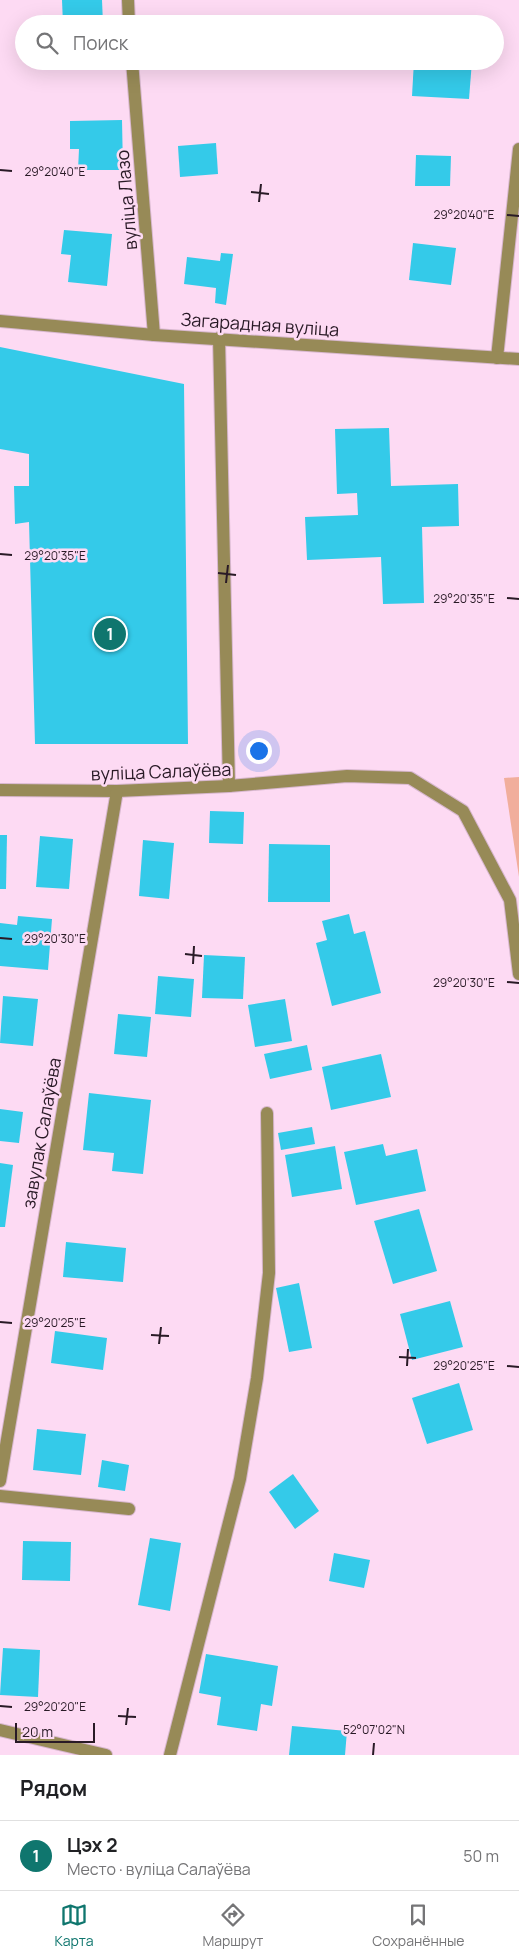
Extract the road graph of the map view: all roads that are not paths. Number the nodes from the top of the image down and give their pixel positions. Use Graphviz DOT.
graph roads {
  1 [pos="128,0"];
  2 [pos="129,15"];
  3 [pos="133,70"];
  4 [pos="519,149"];
  5 [pos="0,320"];
  6 [pos="154,335"];
  7 [pos="219,338"];
  8 [pos="497,358"];
  9 [pos="519,359"];
  10 [pos="229,786"];
  11 [pos="0,790"];
  12 [pos="117,791"];
  13 [pos="519,974"];
  14 [pos="267,1113"];
  15 [pos="0,1481"];
  16 [pos="0,1496"];
  17 [pos="129,1509"];
  18 [pos="0,1730"];
  19 [pos="106,1755"];
  20 [pos="170,1755"];
  1 -- 2 [label="street"];
  3 -- 6 [label="street, вуліца Лазо"];
  4 -- 8 [label="street"];
  5 -- 6 [label="street, Загарадная вуліца"];
  6 -- 7 [label="street, Загарадная вуліца"];
  7 -- 8 [label="street, Загарадная вуліца"];
  7 -- 10 [label="street"];
  8 -- 9 [label="street, Загарадная вуліца"];
  10 -- 12 [label="street, вуліца Салаўёва"];
  10 -- 13 [label="street, вуліца Салаўёва"];
  11 -- 12 [label="street, вуліца Салаўёва"];
  12 -- 15 [label="street, завулак Салаўёва"];
  14 -- 20 [label="street"];
  16 -- 17 [label="street"];
  18 -- 19 [label="street"];
}
